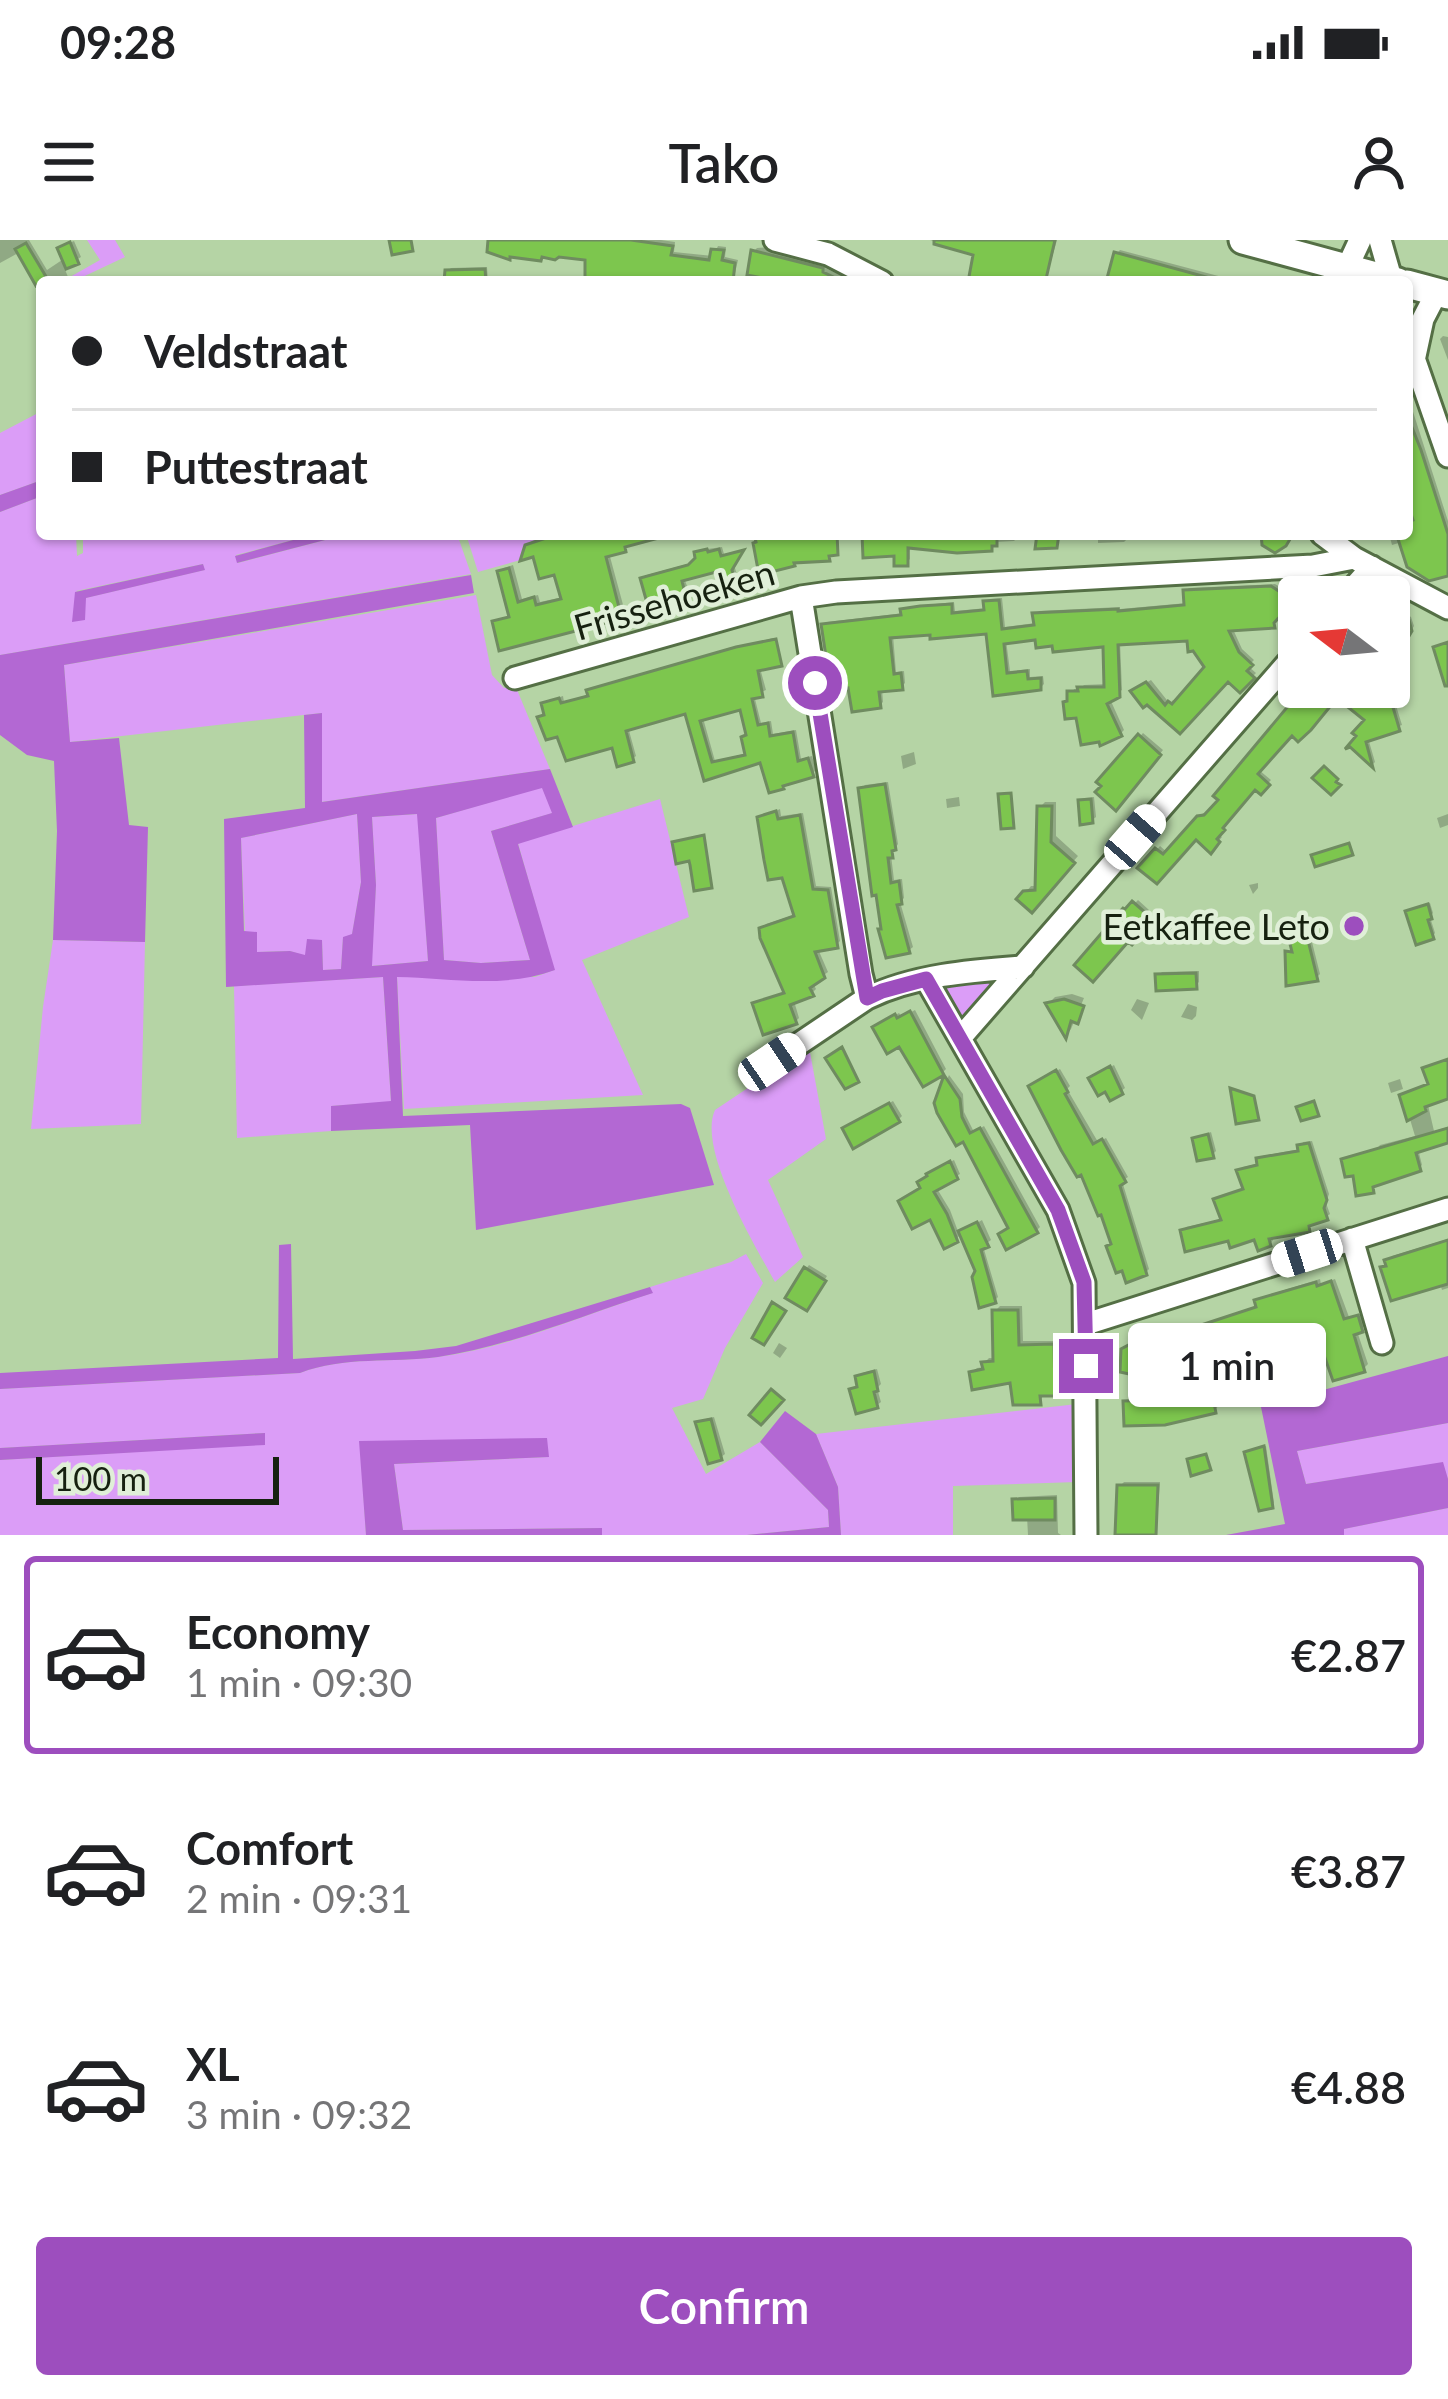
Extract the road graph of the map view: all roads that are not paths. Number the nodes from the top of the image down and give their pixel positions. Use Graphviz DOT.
graph roads {
  1 [pos="775,240"];
  2 [pos="1243,240"];
  3 [pos="1360,240"];
  4 [pos="1380,240"];
  5 [pos="1347,268"];
  6 [pos="871,276"];
  7 [pos="1374,276"];
  8 [pos="1392,276"];
  9 [pos="1413,286"];
  10 [pos="1443,294"];
  11 [pos="1413,344"];
  12 [pos="1413,359"];
  13 [pos="1448,456"];
  14 [pos="1331,540"];
  15 [pos="1363,562"];
  16 [pos="1356,576"];
  17 [pos="801,597"];
  18 [pos="1448,608"];
  19 [pos="1278,674"];
  20 [pos="515,678"];
  21 [pos="1023,967"];
  22 [pos="926,979"];
  23 [pos="867,998"];
  24 [pos="961,1037"];
  25 [pos="772,1062"];
  26 [pos="1448,1209"];
  27 [pos="1352,1239"];
  28 [pos="1087,1324"];
  29 [pos="1382,1343"];
  30 [pos="1086,1535"];
  1 -- 6 [label="street"];
  2 -- 5 [label="main road"];
  3 -- 5 [label="street"];
  4 -- 8 [label="street"];
  5 -- 7 [label="main road"];
  9 -- 10 [label="main road"];
  10 -- 11 [label="street"];
  12 -- 13 [label="street"];
  14 -- 15 [label="street"];
  15 -- 16 [label="street"];
  15 -- 17 [label="street, Frissehoeken"];
  15 -- 18 [label="street"];
  17 -- 20 [label="street, Frissehoeken"];
  17 -- 23 [label="street"];
  19 -- 21 [label="street"];
  21 -- 22 [label="street"];
  21 -- 24 [label="street"];
  22 -- 23 [label="street"];
  22 -- 24 [label="street"];
  23 -- 25 [label="street"];
  24 -- 28 [label="street"];
  26 -- 27 [label="street"];
  27 -- 28 [label="street"];
  27 -- 29 [label="street"];
  28 -- 30 [label="street"];
}
